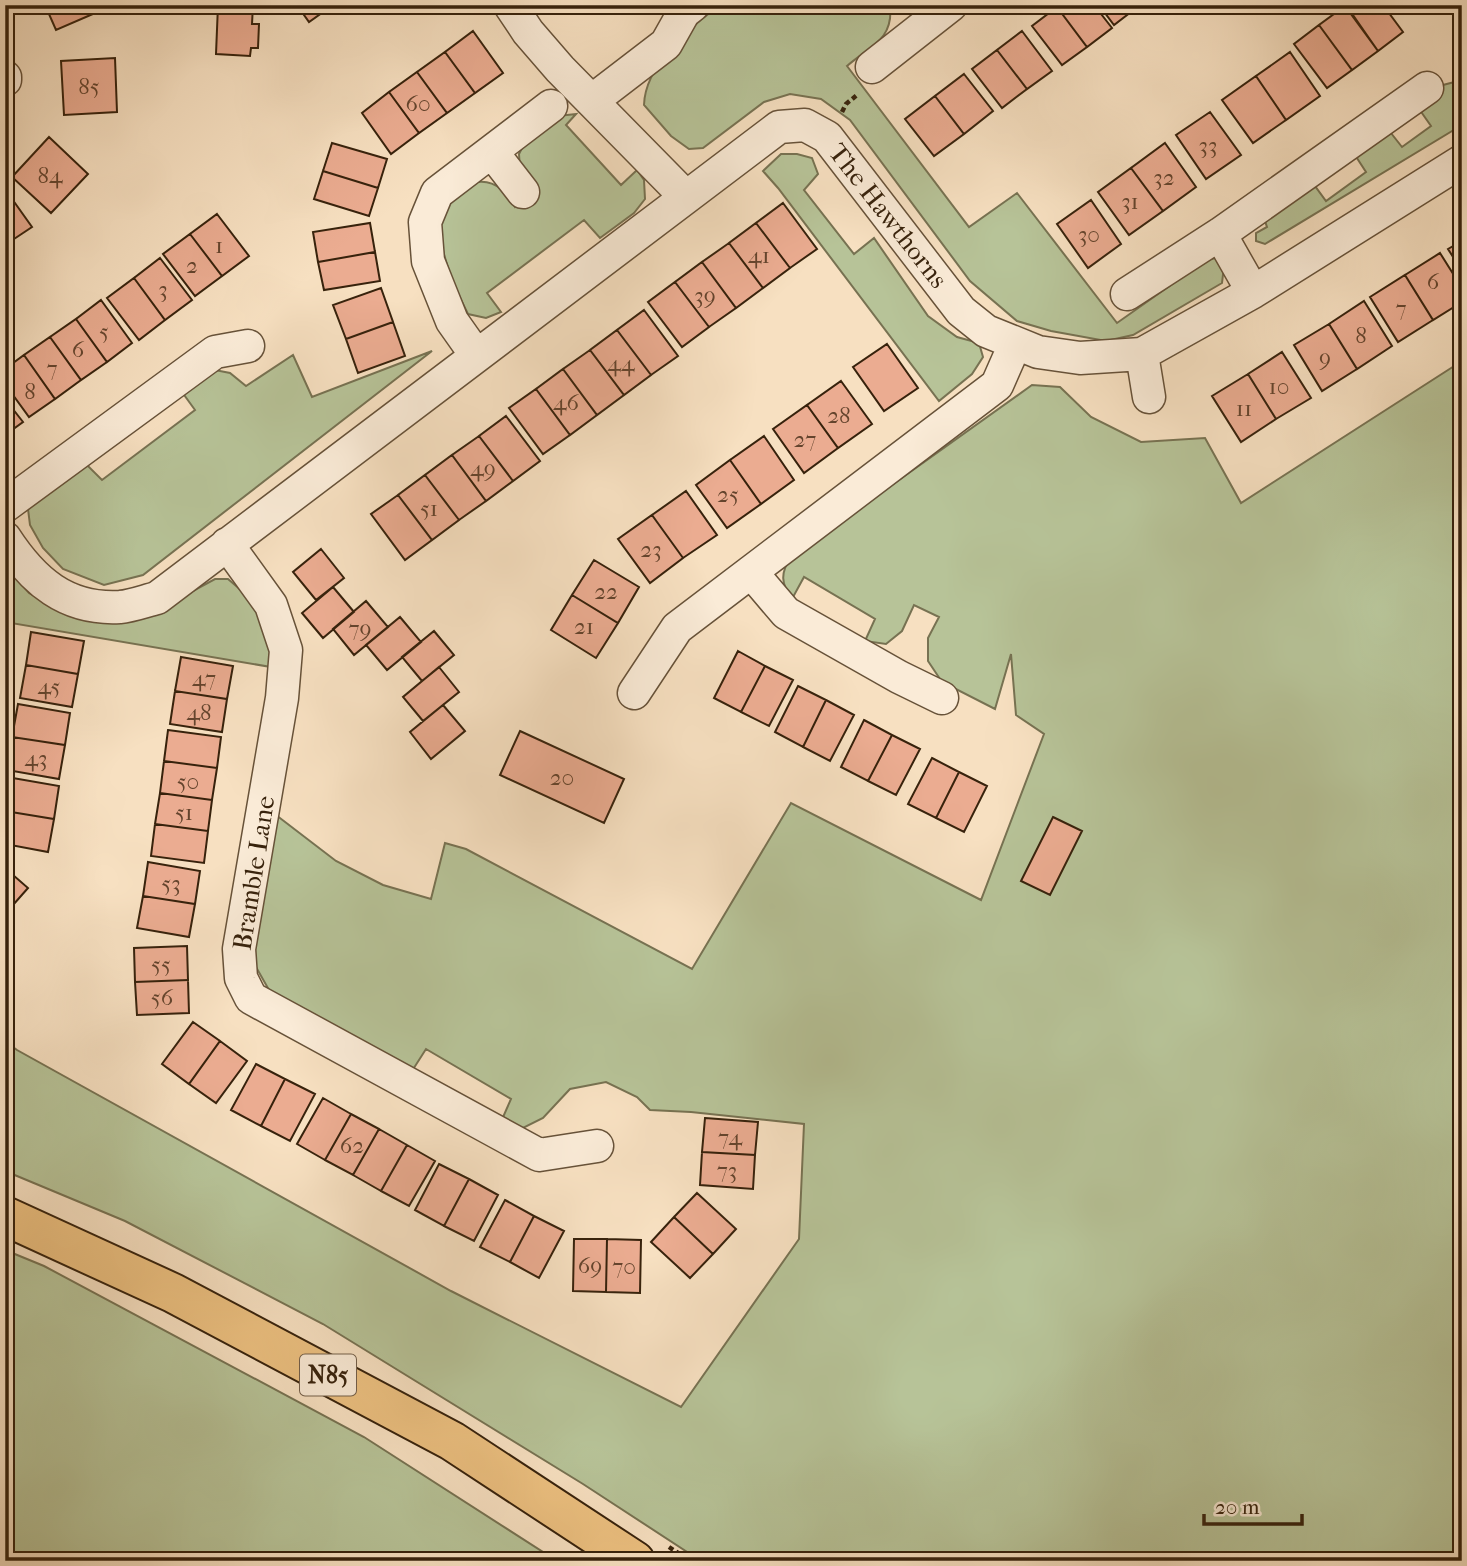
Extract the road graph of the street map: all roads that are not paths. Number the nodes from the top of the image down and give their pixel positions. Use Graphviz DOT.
graph roads {
  1 [pos="510,5"];
  2 [pos="693,5"];
  3 [pos="951,5"];
  4 [pos="911,17"];
  5 [pos="872,67"];
  6 [pos="1427,88"];
  7 [pos="593,100"];
  8 [pos="551,106"];
  9 [pos="492,152"];
  10 [pos="1462,161"];
  11 [pos="523,192"];
  12 [pos="685,197"];
  13 [pos="1220,234"];
  14 [pos="1253,292"];
  15 [pos="1127,294"];
  16 [pos="1015,344"];
  17 [pos="248,346"];
  18 [pos="1142,354"];
  19 [pos="476,355"];
  20 [pos="1149,397"];
  21 [pos="5,506"];
  22 [pos="5,538"];
  23 [pos="227,544"];
  24 [pos="752,573"];
  25 [pos="634,693"];
  26 [pos="942,698"];
  27 [pos="597,1146"];
  28 [pos="5,1216"];
  29 [pos="635,1561"];
  1 -- 7 [label="street"];
  2 -- 7 [label="street"];
  3 -- 4 [label="street"];
  4 -- 5 [label="street"];
  6 -- 13 [label="street"];
  7 -- 12 [label="street"];
  8 -- 9 [label="street"];
  9 -- 11 [label="street"];
  9 -- 19 [label="street"];
  10 -- 14 [label="street, The Hawthorns"];
  12 -- 16 [label="street, The Hawthorns"];
  12 -- 19 [label="street, The Hawthorns"];
  13 -- 14 [label="street"];
  13 -- 15 [label="street"];
  14 -- 18 [label="street, The Hawthorns"];
  16 -- 18 [label="street, The Hawthorns"];
  16 -- 24 [label="street"];
  17 -- 21 [label="street"];
  18 -- 20 [label="street"];
  19 -- 23 [label="street, The Hawthorns"];
  22 -- 23 [label="street"];
  23 -- 27 [label="street, Bramble Lane"];
  24 -- 25 [label="street"];
  24 -- 26 [label="street"];
  28 -- 29 [label="main road, N85"];
}
